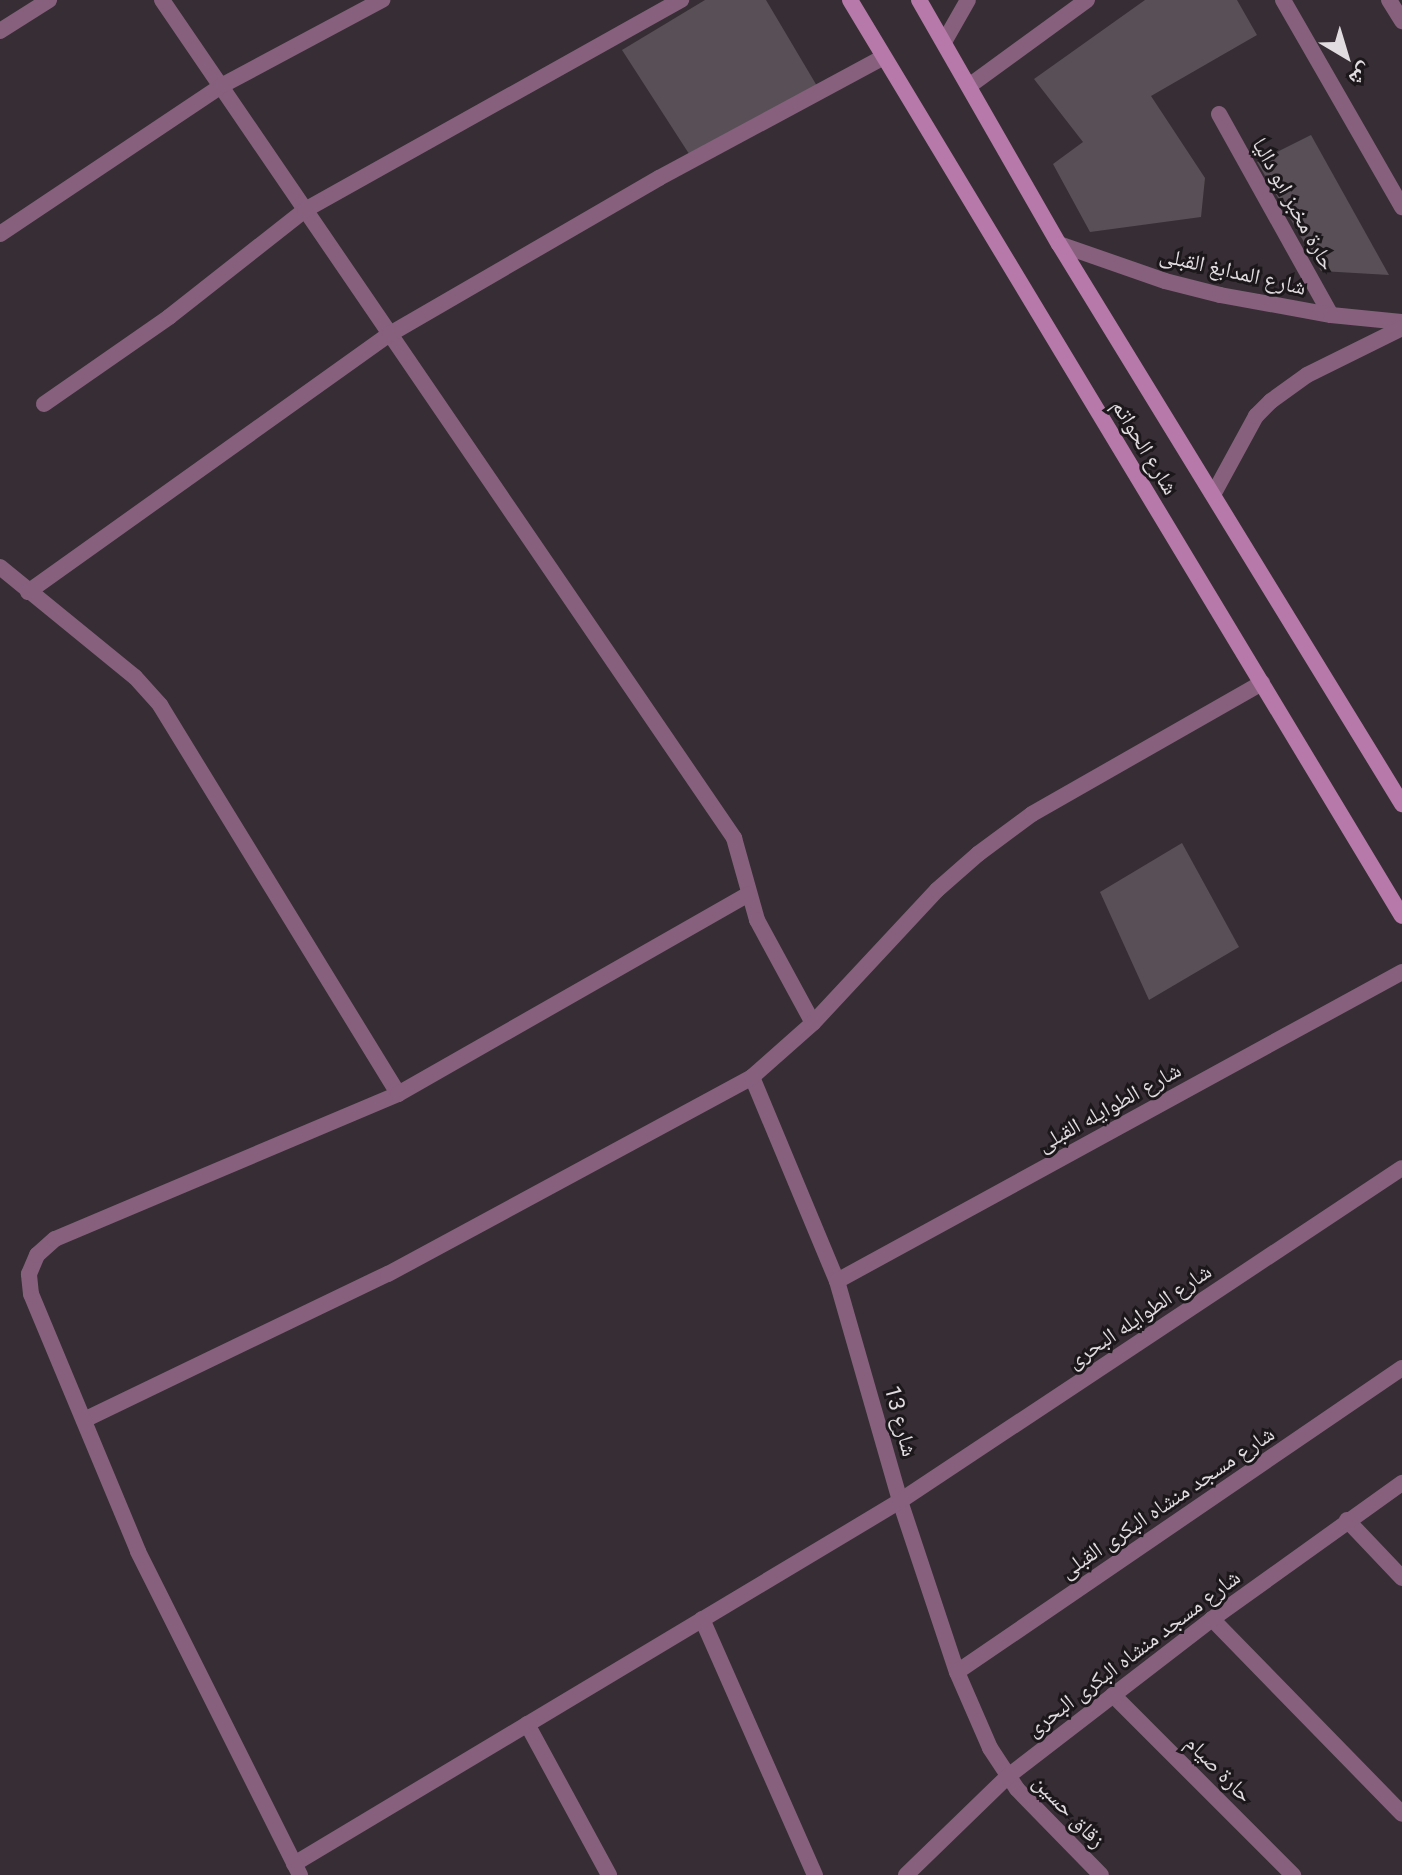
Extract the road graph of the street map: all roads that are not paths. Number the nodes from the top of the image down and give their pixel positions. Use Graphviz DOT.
graph roads {
  1 [pos="49,0"];
  2 [pos="162,0"];
  3 [pos="382,0"];
  4 [pos="681,0"];
  5 [pos="850,0"];
  6 [pos="919,0"];
  7 [pos="968,0"];
  8 [pos="1087,0"];
  9 [pos="1283,0"];
  10 [pos="1389,0"];
  11 [pos="1402,21"];
  12 [pos="0,31"];
  13 [pos="944,42"];
  14 [pos="884,57"];
  15 [pos="221,86"];
  16 [pos="969,86"];
  17 [pos="1219,114"];
  18 [pos="1402,207"];
  19 [pos="305,210"];
  20 [pos="0,234"];
  21 [pos="1059,244"];
  22 [pos="1331,315"];
  23 [pos="1402,325"];
  24 [pos="390,334"];
  25 [pos="44,404"];
  26 [pos="1214,493"];
  27 [pos="0,567"];
  28 [pos="28,592"];
  29 [pos="1262,683"];
  30 [pos="1402,804"];
  31 [pos="748,894"];
  32 [pos="1400,909"];
  33 [pos="1402,972"];
  34 [pos="813,1023"];
  35 [pos="752,1077"];
  36 [pos="398,1094"];
  37 [pos="1402,1168"];
  38 [pos="837,1281"];
  39 [pos="1402,1368"];
  40 [pos="84,1420"];
  41 [pos="1402,1483"];
  42 [pos="900,1501"];
  43 [pos="1347,1520"];
  44 [pos="1402,1578"];
  45 [pos="702,1619"];
  46 [pos="1212,1619"];
  47 [pos="957,1672"];
  48 [pos="1113,1695"];
  49 [pos="527,1724"];
  50 [pos="1007,1777"];
  51 [pos="1402,1814"];
  52 [pos="297,1870"];
  53 [pos="913,1873"];
  54 [pos="609,1875"];
  55 [pos="815,1875"];
  56 [pos="1101,1875"];
  57 [pos="1293,1875"];
  1 -- 12 [label="street"];
  2 -- 15 [label="street"];
  3 -- 15 [label="street"];
  4 -- 19 [label="street"];
  5 -- 14 [label="main road, شارع الحواتم"];
  6 -- 13 [label="main road, شارع الحواتم"];
  7 -- 13 [label="street"];
  8 -- 16 [label="street"];
  9 -- 18 [label="street"];
  10 -- 11 [label="street"];
  13 -- 16 [label="main road, شارع الحواتم"];
  14 -- 24 [label="street"];
  14 -- 29 [label="main road, شارع الحواتم"];
  15 -- 19 [label="street"];
  15 -- 20 [label="street"];
  16 -- 21 [label="main road, شارع الحواتم"];
  17 -- 22 [label="street, حارة مخبز ابو داليا"];
  19 -- 24 [label="street"];
  19 -- 25 [label="street"];
  21 -- 22 [label="street, شارع المدابغ القبلى"];
  21 -- 26 [label="main road, شارع الحواتم"];
  22 -- 23 [label="street, شارع المدابغ القبلى"];
  23 -- 26 [label="street, شارع المدابغ القبلى"];
  24 -- 28 [label="street"];
  24 -- 31 [label="street"];
  26 -- 30 [label="main road, شارع الحواتم"];
  27 -- 28 [label="street"];
  28 -- 36 [label="street"];
  29 -- 32 [label="main road, شارع الحواتم"];
  29 -- 34 [label="street"];
  31 -- 34 [label="street"];
  31 -- 36 [label="street"];
  33 -- 38 [label="street, شارع الطوايله القبلى"];
  34 -- 35 [label="street"];
  35 -- 38 [label="street, شارع 13"];
  35 -- 40 [label="street"];
  36 -- 40 [label="street"];
  37 -- 42 [label="street, شارع الطوايله البحرى"];
  38 -- 42 [label="street, شارع 13"];
  39 -- 47 [label="street, شارع مسجد منشاه البكرى القبلى"];
  40 -- 52 [label="street"];
  41 -- 43 [label="street, شارع مسجد منشاه البكرى البحرى"];
  42 -- 45 [label="street, شارع الطوايله البحرى"];
  42 -- 47 [label="street, شارع 13"];
  43 -- 44 [label="street"];
  43 -- 46 [label="street, شارع مسجد منشاه البكرى البحرى"];
  45 -- 49 [label="street, شارع الطوايله البحرى"];
  45 -- 55 [label="street"];
  46 -- 48 [label="street, شارع مسجد منشاه البكرى البحرى"];
  46 -- 51 [label="street"];
  47 -- 50 [label="street, شارع 13"];
  48 -- 50 [label="street, شارع مسجد منشاه البكرى البحرى"];
  48 -- 57 [label="street, حارة صيام"];
  49 -- 52 [label="street, شارع الطوايله البحرى"];
  49 -- 54 [label="street"];
  50 -- 53 [label="street, شارع مسجد منشاه البكرى البحرى"];
  50 -- 56 [label="street, زقاق حسين"];
}
